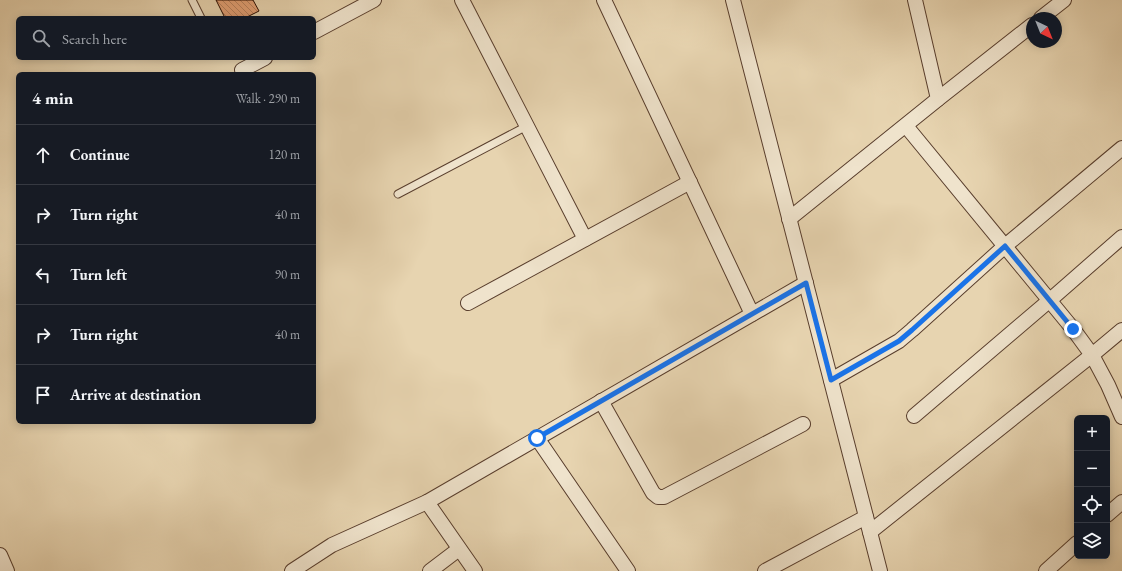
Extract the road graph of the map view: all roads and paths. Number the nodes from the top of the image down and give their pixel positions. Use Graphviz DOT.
graph roads {
  1 [pos="192,0"];
  2 [pos="374,0"];
  3 [pos="462,0"];
  4 [pos="604,0"];
  5 [pos="733,0"];
  6 [pos="915,0"];
  7 [pos="1064,0"];
  8 [pos="358,4"];
  9 [pos="1049,12"];
  10 [pos="200,16"];
  11 [pos="1026,30"];
  12 [pos="316,31"];
  13 [pos="261,60"];
  14 [pos="242,70"];
  15 [pos="938,99"];
  16 [pos="527,126"];
  17 [pos="906,126"];
  18 [pos="1122,148"];
  19 [pos="690,182"];
  20 [pos="398,194"];
  21 [pos="789,219"];
  22 [pos="1122,237"];
  23 [pos="585,239"];
  24 [pos="1005,246"];
  25 [pos="806,283"];
  26 [pos="1050,300"];
  27 [pos="468,303"];
  28 [pos="752,314"];
  29 [pos="1122,330"];
  30 [pos="1092,355"];
  31 [pos="831,380"];
  32 [pos="601,401"];
  33 [pos="914,416"];
  34 [pos="1122,417"];
  35 [pos="803,424"];
  36 [pos="537,438"];
  37 [pos="427,502"];
  38 [pos="1122,502"];
  39 [pos="1110,512"];
  40 [pos="866,517"];
  41 [pos="870,532"];
  42 [pos="1074,546"];
  43 [pos="459,549"];
  44 [pos="0,555"];
  45 [pos="7,571"];
  46 [pos="292,571"];
  47 [pos="430,571"];
  48 [pos="474,571"];
  49 [pos="628,571"];
  50 [pos="765,571"];
  51 [pos="880,571"];
  52 [pos="1046,571"];
  1 -- 10 [label="lane"];
  2 -- 8 [label="street"];
  3 -- 16 [label="street"];
  4 -- 19 [label="street"];
  5 -- 21 [label="street"];
  6 -- 15 [label="street"];
  7 -- 9 [label="street"];
  8 -- 12 [label="street"];
  11 -- 15 [label="street"];
  13 -- 14 [label="street"];
  15 -- 17 [label="street"];
  16 -- 20 [label="lane"];
  16 -- 23 [label="street"];
  17 -- 21 [label="street"];
  17 -- 24 [label="street"];
  18 -- 24 [label="street"];
  19 -- 23 [label="street"];
  19 -- 28 [label="street"];
  21 -- 25 [label="street"];
  22 -- 26 [label="street"];
  23 -- 27 [label="street"];
  24 -- 26 [label="street"];
  24 -- 31 [label="street"];
  25 -- 28 [label="street"];
  25 -- 31 [label="street"];
  26 -- 30 [label="street"];
  26 -- 33 [label="street"];
  28 -- 32 [label="street"];
  29 -- 30 [label="street"];
  30 -- 34 [label="street"];
  30 -- 41 [label="street"];
  31 -- 40 [label="street"];
  32 -- 35 [label="street"];
  32 -- 36 [label="street"];
  36 -- 37 [label="street"];
  36 -- 49 [label="street"];
  37 -- 43 [label="street"];
  37 -- 46 [label="street"];
  38 -- 39 [label="street"];
  40 -- 41 [label="street"];
  40 -- 50 [label="street"];
  41 -- 51 [label="street"];
  42 -- 52 [label="street"];
  43 -- 47 [label="street"];
  43 -- 48 [label="street"];
  44 -- 45 [label="street"];
}
